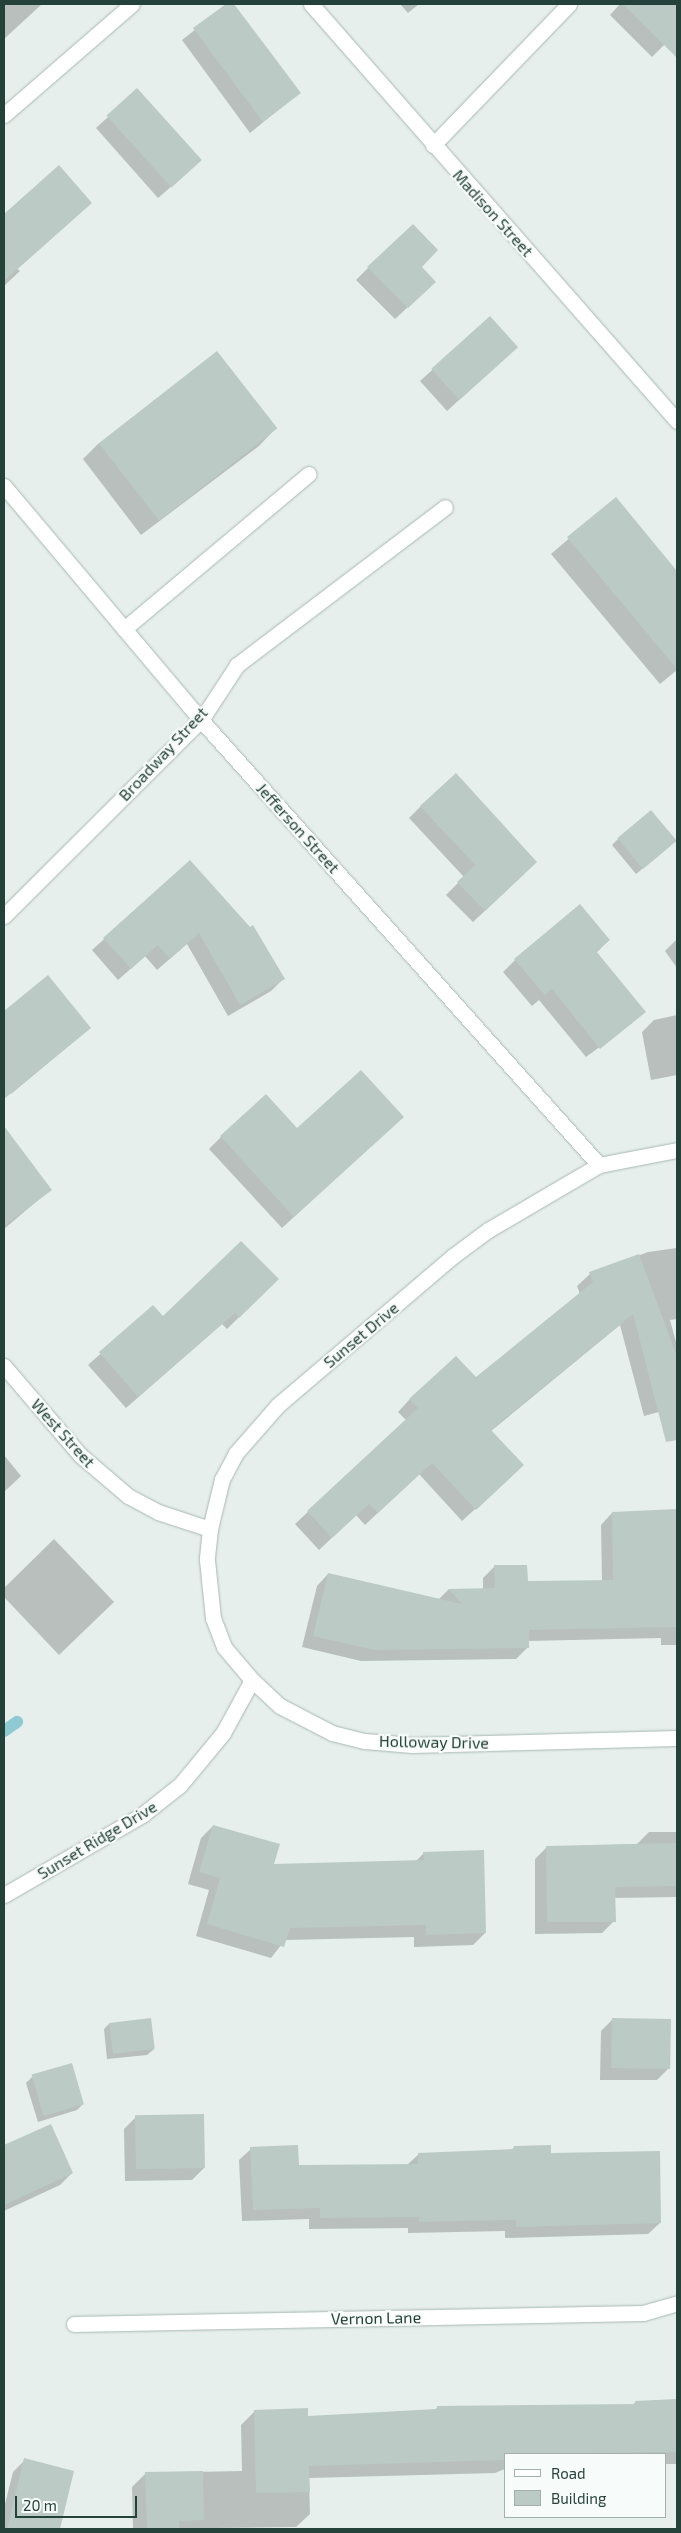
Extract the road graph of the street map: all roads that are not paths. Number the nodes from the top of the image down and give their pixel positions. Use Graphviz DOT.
graph roads {
  1 [pos="132,4"];
  2 [pos="311,4"];
  3 [pos="569,4"];
  4 [pos="4,115"];
  5 [pos="433,145"];
  6 [pos="677,421"];
  7 [pos="309,474"];
  8 [pos="4,486"];
  9 [pos="445,507"];
  10 [pos="124,629"];
  11 [pos="200,720"];
  12 [pos="7,909"];
  13 [pos="677,1150"];
  14 [pos="599,1165"];
  15 [pos="4,1366"];
  16 [pos="210,1529"];
  17 [pos="224,1646"];
  18 [pos="252,1680"];
  19 [pos="677,1738"];
  20 [pos="4,1895"];
  21 [pos="677,2303"];
  22 [pos="74,2324"];
  1 -- 4 [label="street"];
  2 -- 5 [label="street, Madison Street"];
  3 -- 5 [label="street"];
  5 -- 6 [label="street, Madison Street"];
  7 -- 10 [label="street"];
  8 -- 10 [label="street, Jefferson Street"];
  9 -- 11 [label="street, Broadway Street"];
  10 -- 11 [label="street, Jefferson Street"];
  11 -- 12 [label="street, Broadway Street"];
  11 -- 14 [label="street, Jefferson Street"];
  13 -- 14 [label="street, Sunset Drive"];
  14 -- 16 [label="street, Sunset Drive"];
  15 -- 16 [label="street, West Street"];
  16 -- 17 [label="street, Sunset Drive"];
  17 -- 18 [label="street, Holloway Drive"];
  18 -- 19 [label="street, Holloway Drive"];
  18 -- 20 [label="street, Sunset Ridge Drive"];
  21 -- 22 [label="street, Vernon Lane"];
}
